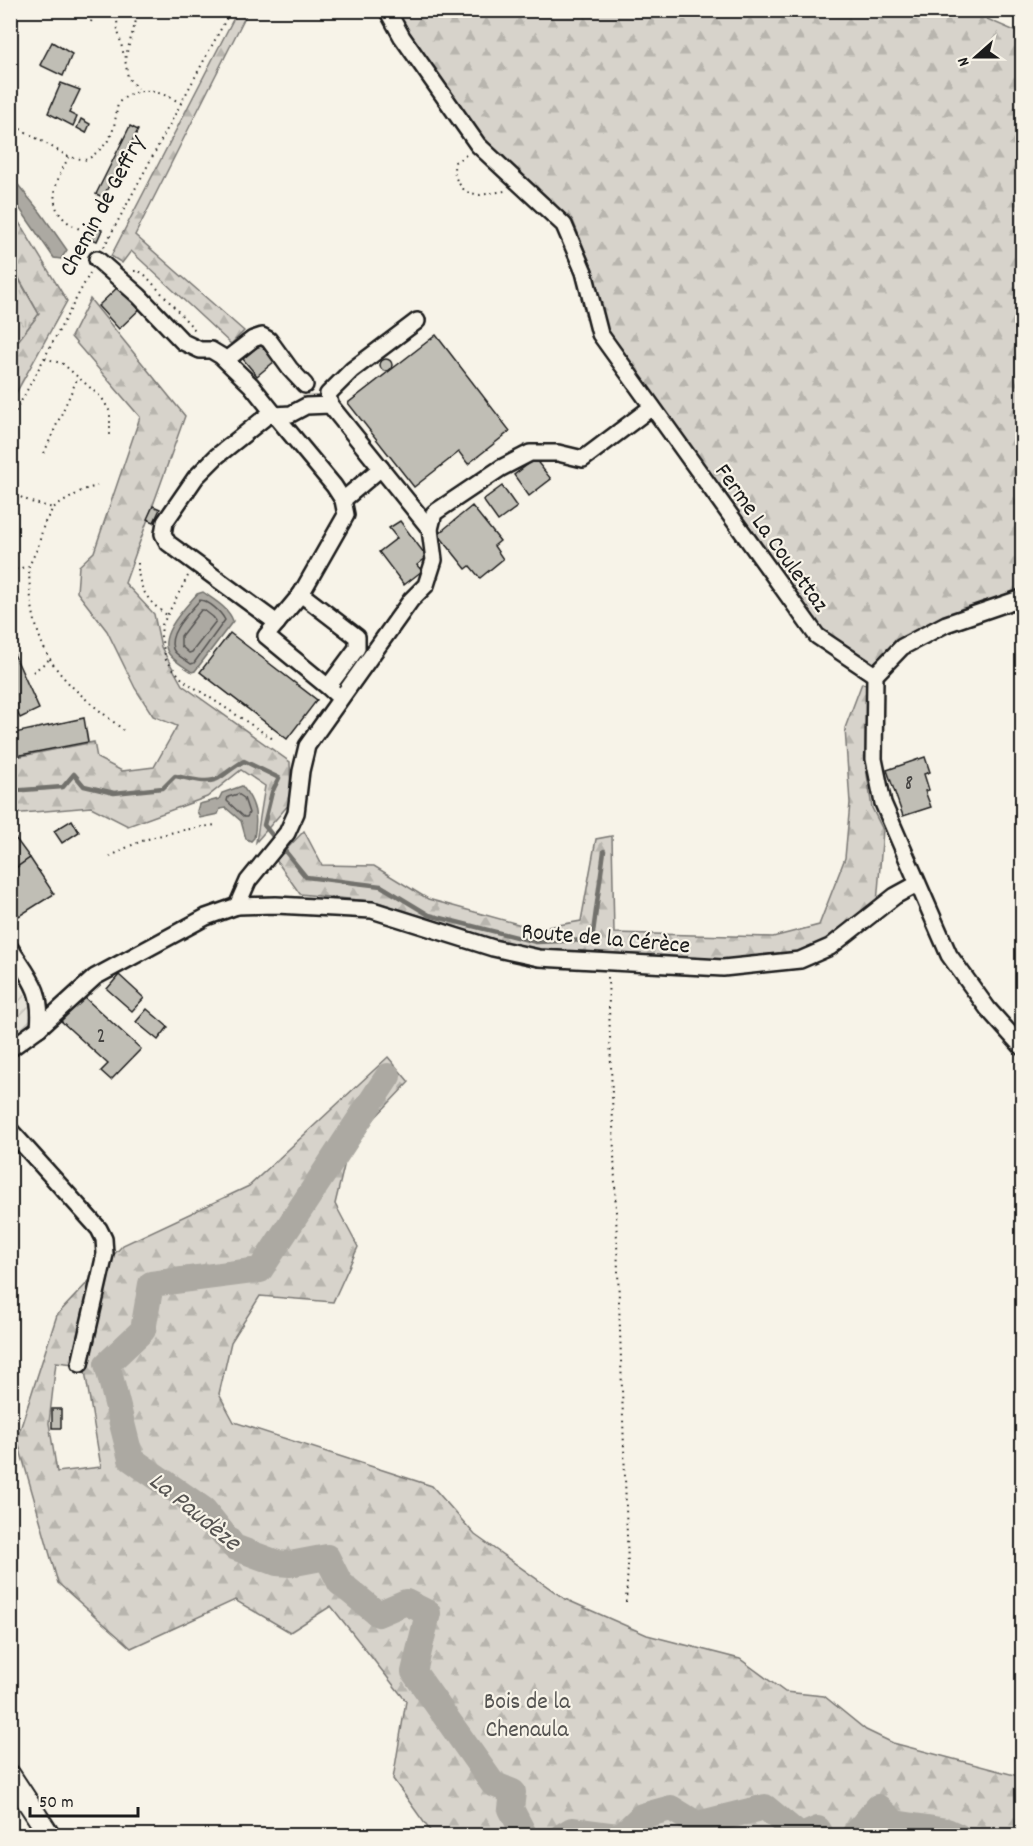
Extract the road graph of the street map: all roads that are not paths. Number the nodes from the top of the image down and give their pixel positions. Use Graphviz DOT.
graph roads {
  1 [pos="387,10"];
  2 [pos="97,259"];
  3 [pos="417,321"];
  4 [pos="226,360"];
  5 [pos="305,385"];
  6 [pos="330,405"];
  7 [pos="652,407"];
  8 [pos="273,413"];
  9 [pos="381,468"];
  10 [pos="343,500"];
  11 [pos="430,529"];
  12 [pos="301,594"];
  13 [pos="1023,598"];
  14 [pos="277,623"];
  15 [pos="875,675"];
  16 [pos="328,687"];
  17 [pos="340,699"];
  18 [pos="916,884"];
  19 [pos="237,906"];
  20 [pos="10,948"];
  21 [pos="39,1028"];
  22 [pos="1023,1047"];
  23 [pos="10,1049"];
  24 [pos="10,1130"];
  25 [pos="80,1364"];
  26 [pos="10,1775"];
  27 [pos="50,1836"];
  1 -- 7 [label="street, Ferme La Coulettaz"];
  2 -- 4 [label="street"];
  3 -- 6 [label="street"];
  4 -- 5 [label="street"];
  4 -- 8 [label="street"];
  6 -- 8 [label="street"];
  6 -- 9 [label="street"];
  7 -- 11 [label="street"];
  7 -- 15 [label="street, Ferme La Coulettaz"];
  8 -- 10 [label="street"];
  8 -- 14 [label="street"];
  9 -- 10 [label="street"];
  9 -- 11 [label="street"];
  10 -- 12 [label="street"];
  11 -- 17 [label="street"];
  12 -- 14 [label="street"];
  12 -- 16 [label="street"];
  13 -- 15 [label="street"];
  14 -- 16 [label="street"];
  15 -- 18 [label="street"];
  16 -- 17 [label="street"];
  17 -- 19 [label="street"];
  18 -- 19 [label="street, Route de la Cérèce"];
  18 -- 22 [label="street"];
  19 -- 21 [label="street, Route de la Cérèce"];
  20 -- 21 [label="street"];
  21 -- 23 [label="street, Route de la Cérèce"];
  24 -- 25 [label="street"];
  26 -- 27 [label="main road"];
}
